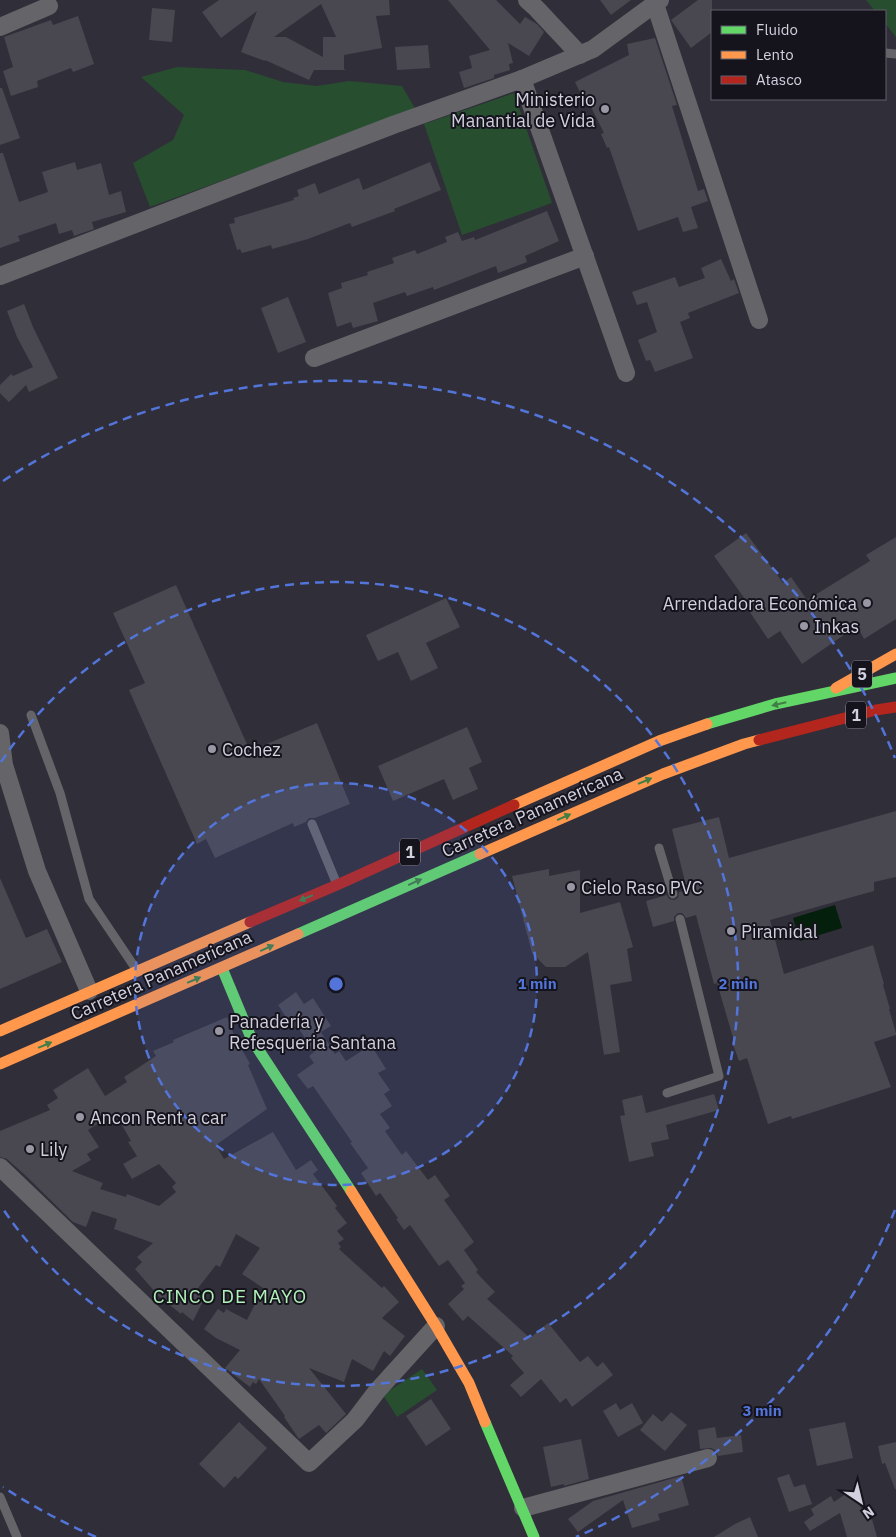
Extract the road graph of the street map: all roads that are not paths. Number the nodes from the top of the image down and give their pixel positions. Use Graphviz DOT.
graph roads {
  1 [pos="527,0"];
  2 [pos="657,2"];
  3 [pos="48,6"];
  4 [pos="0,27"];
  5 [pos="580,54"];
  6 [pos="522,79"];
  7 [pos="585,256"];
  8 [pos="0,276"];
  9 [pos="759,320"];
  10 [pos="314,358"];
  11 [pos="626,373"];
  12 [pos="896,654"];
  13 [pos="896,678"];
  14 [pos="859,685"];
  15 [pos="827,693"];
  16 [pos="896,697"];
  17 [pos="896,707"];
  18 [pos="800,710"];
  19 [pos="31,715"];
  20 [pos="816,725"];
  21 [pos="752,731"];
  22 [pos="0,733"];
  23 [pos="728,738"];
  24 [pos="744,744"];
  25 [pos="676,747"];
  26 [pos="598,767"];
  27 [pos="312,824"];
  28 [pos="659,848"];
  29 [pos="386,863"];
  30 [pos="337,885"];
  31 [pos="673,894"];
  32 [pos="287,919"];
  33 [pos="680,919"];
  34 [pos="232,948"];
  35 [pos="200,964"];
  36 [pos="222,968"];
  37 [pos="137,970"];
  38 [pos="126,988"];
  39 [pos="90,990"];
  40 [pos="40,1013"];
  41 [pos="0,1031"];
  42 [pos="0,1064"];
  43 [pos="667,1092"];
  44 [pos="0,1167"];
  45 [pos="436,1326"];
  46 [pos="708,1458"];
  47 [pos="0,1497"];
  48 [pos="523,1508"];
  49 [pos="17,1537"];
  50 [pos="534,1537"];
  1 -- 5 [label="street"];
  2 -- 5 [label="street"];
  2 -- 9 [label="street"];
  3 -- 4 [label="street"];
  5 -- 6 [label="street"];
  6 -- 7 [label="street"];
  6 -- 8 [label="street"];
  7 -- 10 [label="street"];
  7 -- 11 [label="street"];
  12 -- 15 [label="main road, 5"];
  13 -- 14 [label="main road, Carretera Panamericana / 1"];
  14 -- 15 [label="main road, Carretera Panamericana / 1"];
  14 -- 18 [label="main road"];
  15 -- 26 [label="main road, Carretera Panamericana / 1, one-way"];
  16 -- 20 [label="main road"];
  17 -- 20 [label="main road, Carretera Panamericana / 1"];
  19 -- 37 [label="lane"];
  20 -- 24 [label="main road, Carretera Panamericana / 1"];
  21 -- 24 [label="main road"];
  22 -- 39 [label="street"];
  23 -- 24 [label="main road"];
  36 -- 24 [label="main road, Carretera Panamericana / 1, one-way"];
  25 -- 26 [label="main road"];
  26 -- 29 [label="main road, Carretera Panamericana / 1"];
  27 -- 30 [label="lane"];
  28 -- 31 [label="lane"];
  29 -- 30 [label="main road, Carretera Panamericana / 1"];
  29 -- 32 [label="main road"];
  30 -- 37 [label="main road, Carretera Panamericana / 1, one-way"];
  33 -- 43 [label="lane"];
  34 -- 36 [label="main road"];
  35 -- 36 [label="main road"];
  42 -- 36 [label="main road, Carretera Panamericana / 1, one-way"];
  36 -- 45 [label="main road"];
  37 -- 39 [label="main road, Carretera Panamericana / 1"];
  38 -- 40 [label="main road"];
  39 -- 40 [label="main road, Carretera Panamericana / 1"];
  40 -- 41 [label="main road, Carretera Panamericana / 1"];
  44 -- 45 [label="street"];
  45 -- 48 [label="main road"];
  46 -- 48 [label="street"];
  47 -- 49 [label="lane"];
  48 -- 50 [label="main road"];
}
